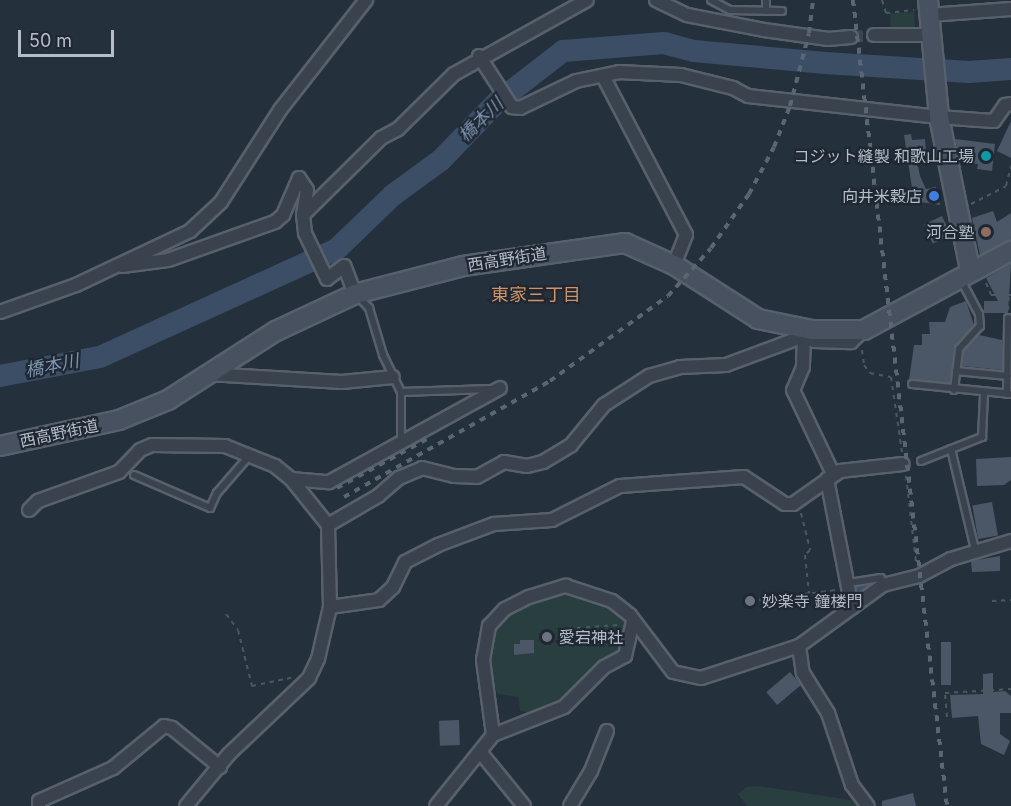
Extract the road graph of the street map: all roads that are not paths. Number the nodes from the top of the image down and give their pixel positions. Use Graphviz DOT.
graph roads {
  1 [pos="366,0"];
  2 [pos="587,0"];
  3 [pos="656,0"];
  4 [pos="711,0"];
  5 [pos="766,0"];
  6 [pos="929,8"];
  7 [pos="1011,9"];
  8 [pos="766,11"];
  9 [pos="782,11"];
  10 [pos="874,34"];
  11 [pos="932,35"];
  12 [pos="851,37"];
  13 [pos="479,56"];
  14 [pos="603,75"];
  15 [pos="1011,104"];
  16 [pos="939,117"];
  17 [pos="303,215"];
  18 [pos="1011,251"];
  19 [pos="674,265"];
  20 [pos="113,267"];
  21 [pos="970,272"];
  22 [pos="355,294"];
  23 [pos="0,312"];
  24 [pos="1008,318"];
  25 [pos="807,332"];
  26 [pos="956,371"];
  27 [pos="208,375"];
  28 [pos="1008,376"];
  29 [pos="393,377"];
  30 [pos="912,384"];
  31 [pos="500,388"];
  32 [pos="954,390"];
  33 [pos="400,392"];
  34 [pos="984,394"];
  35 [pos="1009,394"];
  36 [pos="401,440"];
  37 [pos="0,446"];
  38 [pos="951,449"];
  39 [pos="249,456"];
  40 [pos="921,460"];
  41 [pos="903,464"];
  42 [pos="134,475"];
  43 [pos="830,477"];
  44 [pos="291,479"];
  45 [pos="29,510"];
  46 [pos="328,525"];
  47 [pos="1011,541"];
  48 [pos="975,550"];
  49 [pos="849,583"];
  50 [pos="883,585"];
  51 [pos="330,607"];
  52 [pos="852,608"];
  53 [pos="632,623"];
  54 [pos="799,646"];
  55 [pos="607,731"];
  56 [pos="493,735"];
  57 [pos="481,753"];
  58 [pos="220,767"];
  59 [pos="860,801"];
  60 [pos="39,806"];
  61 [pos="186,806"];
  62 [pos="436,806"];
  63 [pos="524,806"];
  64 [pos="570,806"];
  65 [pos="868,806"];
  1 -- 20 [label="street"];
  2 -- 13 [label="street"];
  3 -- 12 [label="street"];
  4 -- 8 [label="lane"];
  5 -- 8 [label="lane"];
  6 -- 7 [label="street"];
  6 -- 11 [label="street"];
  8 -- 9 [label="lane"];
  10 -- 11 [label="street"];
  11 -- 16 [label="street"];
  13 -- 14 [label="street"];
  13 -- 17 [label="street"];
  14 -- 16 [label="street"];
  14 -- 19 [label="street"];
  15 -- 16 [label="street"];
  16 -- 21 [label="street"];
  17 -- 20 [label="street"];
  17 -- 22 [label="street"];
  18 -- 21 [label="street, 西高野街道"];
  19 -- 22 [label="street, 西高野街道"];
  19 -- 25 [label="street, 西高野街道"];
  20 -- 23 [label="street"];
  21 -- 25 [label="street, 西高野街道"];
  21 -- 26 [label="lane"];
  22 -- 27 [label="street, 西高野街道"];
  22 -- 29 [label="lane"];
  24 -- 28 [label="lane"];
  25 -- 43 [label="street"];
  25 -- 46 [label="street"];
  26 -- 28 [label="lane"];
  26 -- 32 [label="lane"];
  27 -- 29 [label="street"];
  27 -- 37 [label="street, 西高野街道"];
  28 -- 35 [label="lane"];
  29 -- 33 [label="lane"];
  30 -- 32 [label="lane"];
  31 -- 33 [label="lane"];
  31 -- 36 [label="street"];
  32 -- 34 [label="lane"];
  33 -- 36 [label="lane"];
  34 -- 35 [label="lane"];
  34 -- 38 [label="lane"];
  36 -- 44 [label="street"];
  38 -- 40 [label="lane"];
  38 -- 48 [label="lane"];
  39 -- 42 [label="lane"];
  39 -- 44 [label="street"];
  39 -- 45 [label="street"];
  41 -- 43 [label="street"];
  43 -- 49 [label="street"];
  43 -- 51 [label="street"];
  44 -- 46 [label="street"];
  46 -- 51 [label="street"];
  47 -- 48 [label="street"];
  48 -- 50 [label="street"];
  49 -- 50 [label="lane"];
  49 -- 52 [label="street"];
  50 -- 52 [label="street"];
  51 -- 58 [label="street"];
  52 -- 54 [label="street"];
  53 -- 54 [label="street"];
  53 -- 56 [label="street"];
  53 -- 56 [label="street"];
  54 -- 59 [label="street"];
  55 -- 64 [label="street"];
  56 -- 57 [label="street"];
  57 -- 62 [label="street"];
  57 -- 63 [label="street"];
  58 -- 60 [label="street"];
  58 -- 61 [label="street"];
  59 -- 65 [label="street"];
}
